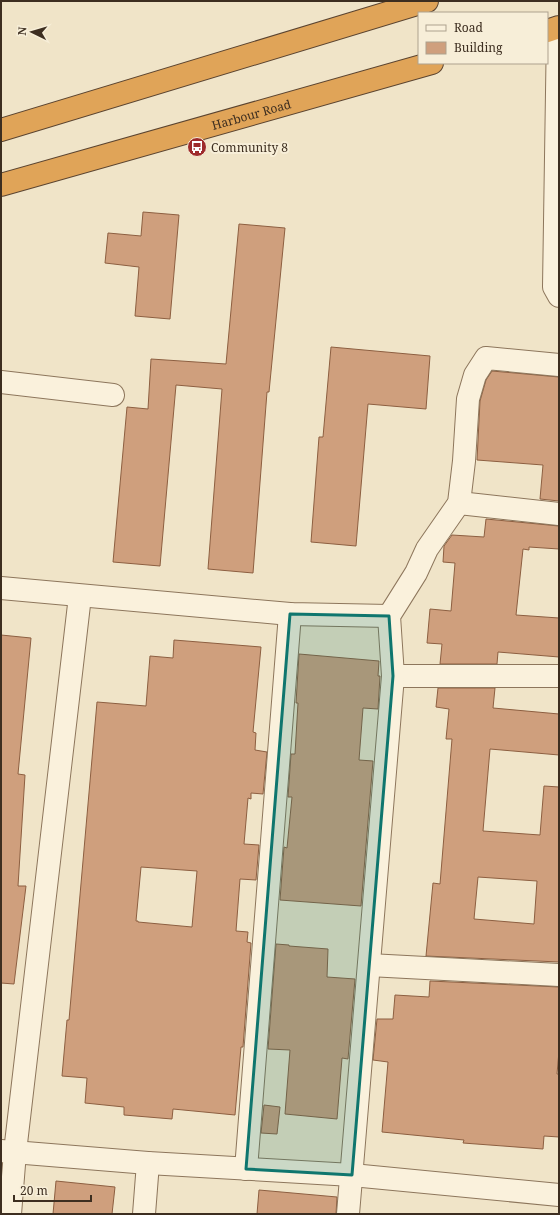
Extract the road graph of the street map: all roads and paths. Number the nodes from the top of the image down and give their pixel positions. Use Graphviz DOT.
graph roads {
  1 [pos="427,1"];
  2 [pos="555,29"];
  3 [pos="428,64"];
  4 [pos="1,130"];
  5 [pos="1,185"];
  6 [pos="559,296"];
  7 [pos="559,365"];
  8 [pos="1,382"];
  9 [pos="113,396"];
  10 [pos="459,503"];
  11 [pos="559,514"];
  12 [pos="1,588"];
  13 [pos="80,596"];
  14 [pos="290,614"];
  15 [pos="389,616"];
  16 [pos="392,676"];
  17 [pos="559,676"];
  18 [pos="369,965"];
  19 [pos="559,975"];
  20 [pos="8,1151"];
  21 [pos="148,1163"];
  22 [pos="246,1169"];
  23 [pos="352,1175"];
  24 [pos="559,1195"];
  25 [pos="10,1214"];
  26 [pos="144,1214"];
  27 [pos="348,1214"];
  1 -- 4 [label="highway"];
  2 -- 6 [label="street"];
  3 -- 5 [label="highway, Harbour Road"];
  7 -- 10 [label="street"];
  8 -- 9 [label="street"];
  10 -- 11 [label="street"];
  10 -- 15 [label="street"];
  12 -- 13 [label="street"];
  13 -- 14 [label="street"];
  13 -- 20 [label="street"];
  14 -- 15 [label="street"];
  14 -- 22 [label="street"];
  15 -- 16 [label="street"];
  16 -- 17 [label="street"];
  16 -- 18 [label="street"];
  18 -- 19 [label="street"];
  18 -- 23 [label="street"];
  20 -- 21 [label="street"];
  20 -- 25 [label="street"];
  21 -- 22 [label="street"];
  21 -- 26 [label="street"];
  22 -- 23 [label="street"];
  23 -- 24 [label="street"];
  23 -- 27 [label="street"];
}
